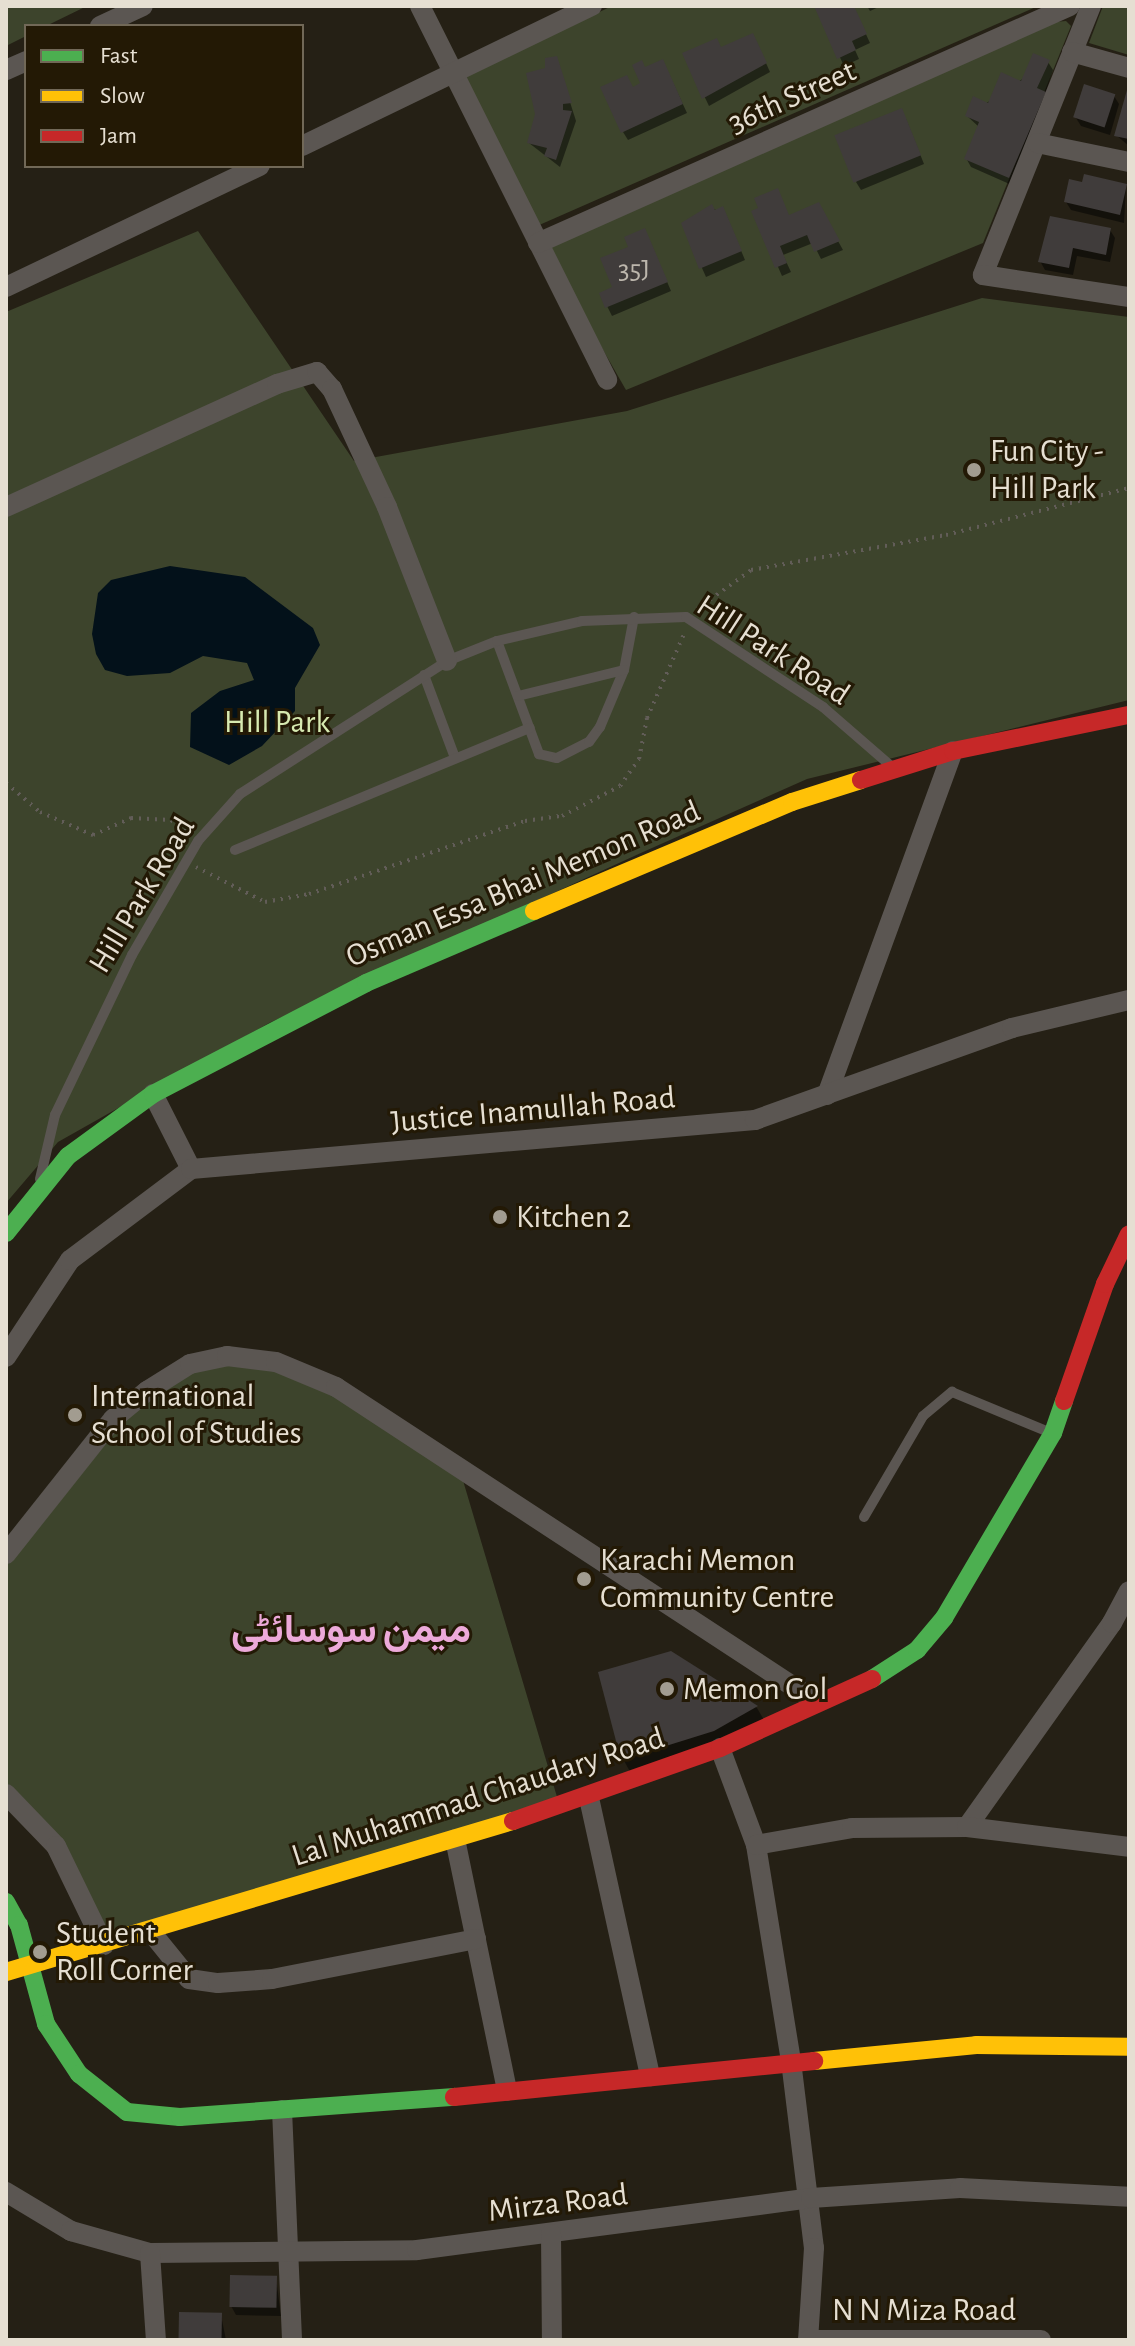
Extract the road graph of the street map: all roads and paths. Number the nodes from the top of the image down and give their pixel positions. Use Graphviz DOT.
graph roads {
  1 [pos="143,6"];
  2 [pos="420,6"];
  3 [pos="592,6"];
  4 [pos="1070,6"];
  5 [pos="1091,6"];
  6 [pos="104,24"];
  7 [pos="1072,52"];
  8 [pos="1129,68"];
  9 [pos="454,72"];
  10 [pos="1037,143"];
  11 [pos="304,145"];
  12 [pos="1129,162"];
  13 [pos="256,168"];
  14 [pos="538,243"];
  15 [pos="6,287"];
  16 [pos="1129,297"];
  17 [pos="607,380"];
  18 [pos="1129,488"];
  19 [pos="6,507"];
  20 [pos="634,617"];
  21 [pos="686,617"];
  22 [pos="497,641"];
  23 [pos="447,661"];
  24 [pos="624,670"];
  25 [pos="424,675"];
  26 [pos="518,696"];
  27 [pos="1129,715"];
  28 [pos="530,728"];
  29 [pos="953,751"];
  30 [pos="455,758"];
  31 [pos="893,768"];
  32 [pos="6,783"];
  33 [pos="198,841"];
  34 [pos="235,850"];
  35 [pos="187,860"];
  36 [pos="1129,1000"];
  37 [pos="153,1094"];
  38 [pos="827,1095"];
  39 [pos="191,1169"];
  40 [pos="38,1189"];
  41 [pos="6,1233"];
  42 [pos="1129,1234"];
  43 [pos="6,1357"];
  44 [pos="1053,1433"];
  45 [pos="864,1517"];
  46 [pos="6,1554"];
  47 [pos="1129,1591"];
  48 [pos="817,1702"];
  49 [pos="720,1748"];
  50 [pos="6,1794"];
  51 [pos="589,1798"];
  52 [pos="967,1827"];
  53 [pos="455,1839"];
  54 [pos="756,1845"];
  55 [pos="1128,1845"];
  56 [pos="6,1902"];
  57 [pos="151,1932"];
  58 [pos="476,1939"];
  59 [pos="104,1945"];
  60 [pos="30,1965"];
  61 [pos="6,1972"];
  62 [pos="1129,2047"];
  63 [pos="791,2061"];
  64 [pos="650,2076"];
  65 [pos="507,2091"];
  66 [pos="282,2110"];
  67 [pos="6,2192"];
  68 [pos="1129,2197"];
  69 [pos="811,2198"];
  70 [pos="551,2234"];
  71 [pos="289,2250"];
  72 [pos="150,2253"];
  73 [pos="156,2340"];
  74 [pos="292,2340"];
  75 [pos="552,2340"];
  76 [pos="808,2340"];
  77 [pos="1040,2340"];
  1 -- 6 [label="street"];
  2 -- 9 [label="street"];
  3 -- 9 [label="street"];
  4 -- 14 [label="street, 36th Street"];
  5 -- 7 [label="street"];
  7 -- 8 [label="street"];
  7 -- 10 [label="street"];
  9 -- 11 [label="street"];
  9 -- 14 [label="street"];
  10 -- 12 [label="street"];
  10 -- 16 [label="street"];
  13 -- 15 [label="street"];
  14 -- 17 [label="street"];
  18 -- 21 [label="path"];
  19 -- 23 [label="street"];
  20 -- 21 [label="lane, Hill Park Road"];
  20 -- 22 [label="lane, Hill Park Road"];
  20 -- 24 [label="lane"];
  21 -- 31 [label="lane, Hill Park Road"];
  21 -- 35 [label="path"];
  22 -- 23 [label="lane, Hill Park Road"];
  22 -- 26 [label="lane"];
  23 -- 25 [label="lane, Hill Park Road"];
  24 -- 26 [label="lane"];
  24 -- 28 [label="lane"];
  25 -- 30 [label="lane"];
  25 -- 33 [label="lane, Hill Park Road"];
  26 -- 28 [label="lane"];
  27 -- 29 [label="street, Osman Essa Bhai Memon Road"];
  28 -- 30 [label="lane"];
  29 -- 31 [label="street, Osman Essa Bhai Memon Road"];
  29 -- 38 [label="street"];
  30 -- 34 [label="lane"];
  31 -- 37 [label="street, Osman Essa Bhai Memon Road"];
  32 -- 33 [label="path"];
  33 -- 35 [label="lane, Hill Park Road"];
  35 -- 40 [label="lane, Hill Park Road"];
  36 -- 38 [label="street, Justice Inamullah Road"];
  37 -- 39 [label="street"];
  37 -- 40 [label="street, Osman Essa Bhai Memon Road"];
  38 -- 39 [label="street, Justice Inamullah Road"];
  39 -- 43 [label="street"];
  40 -- 41 [label="street, Osman Essa Bhai Memon Road"];
  42 -- 44 [label="street, Lal Muhammad Chaudary Road"];
  44 -- 45 [label="lane"];
  44 -- 48 [label="street, Lal Muhammad Chaudary Road"];
  46 -- 48 [label="street"];
  47 -- 52 [label="street"];
  48 -- 49 [label="street, Lal Muhammad Chaudary Road"];
  49 -- 51 [label="street, Lal Muhammad Chaudary Road"];
  49 -- 54 [label="street"];
  50 -- 59 [label="street"];
  51 -- 53 [label="street, Lal Muhammad Chaudary Road"];
  51 -- 64 [label="street"];
  52 -- 54 [label="street"];
  52 -- 55 [label="street"];
  53 -- 57 [label="street, Lal Muhammad Chaudary Road"];
  53 -- 58 [label="street"];
  54 -- 63 [label="street"];
  56 -- 60 [label="street"];
  57 -- 58 [label="street"];
  57 -- 59 [label="street, Lal Muhammad Chaudary Road"];
  58 -- 65 [label="street"];
  59 -- 60 [label="street, Lal Muhammad Chaudary Road"];
  60 -- 61 [label="street, Lal Muhammad Chaudary Road"];
  60 -- 66 [label="street"];
  62 -- 63 [label="street"];
  63 -- 64 [label="street"];
  63 -- 69 [label="street"];
  64 -- 65 [label="street"];
  65 -- 66 [label="street"];
  66 -- 71 [label="street"];
  67 -- 72 [label="street, Mirza Road"];
  68 -- 69 [label="street, Mirza Road"];
  69 -- 70 [label="street, Mirza Road"];
  69 -- 76 [label="street"];
  70 -- 71 [label="street, Mirza Road"];
  70 -- 75 [label="street"];
  71 -- 72 [label="street, Mirza Road"];
  71 -- 74 [label="street"];
  72 -- 73 [label="street"];
  76 -- 77 [label="street, N N Miza Road"];
}
